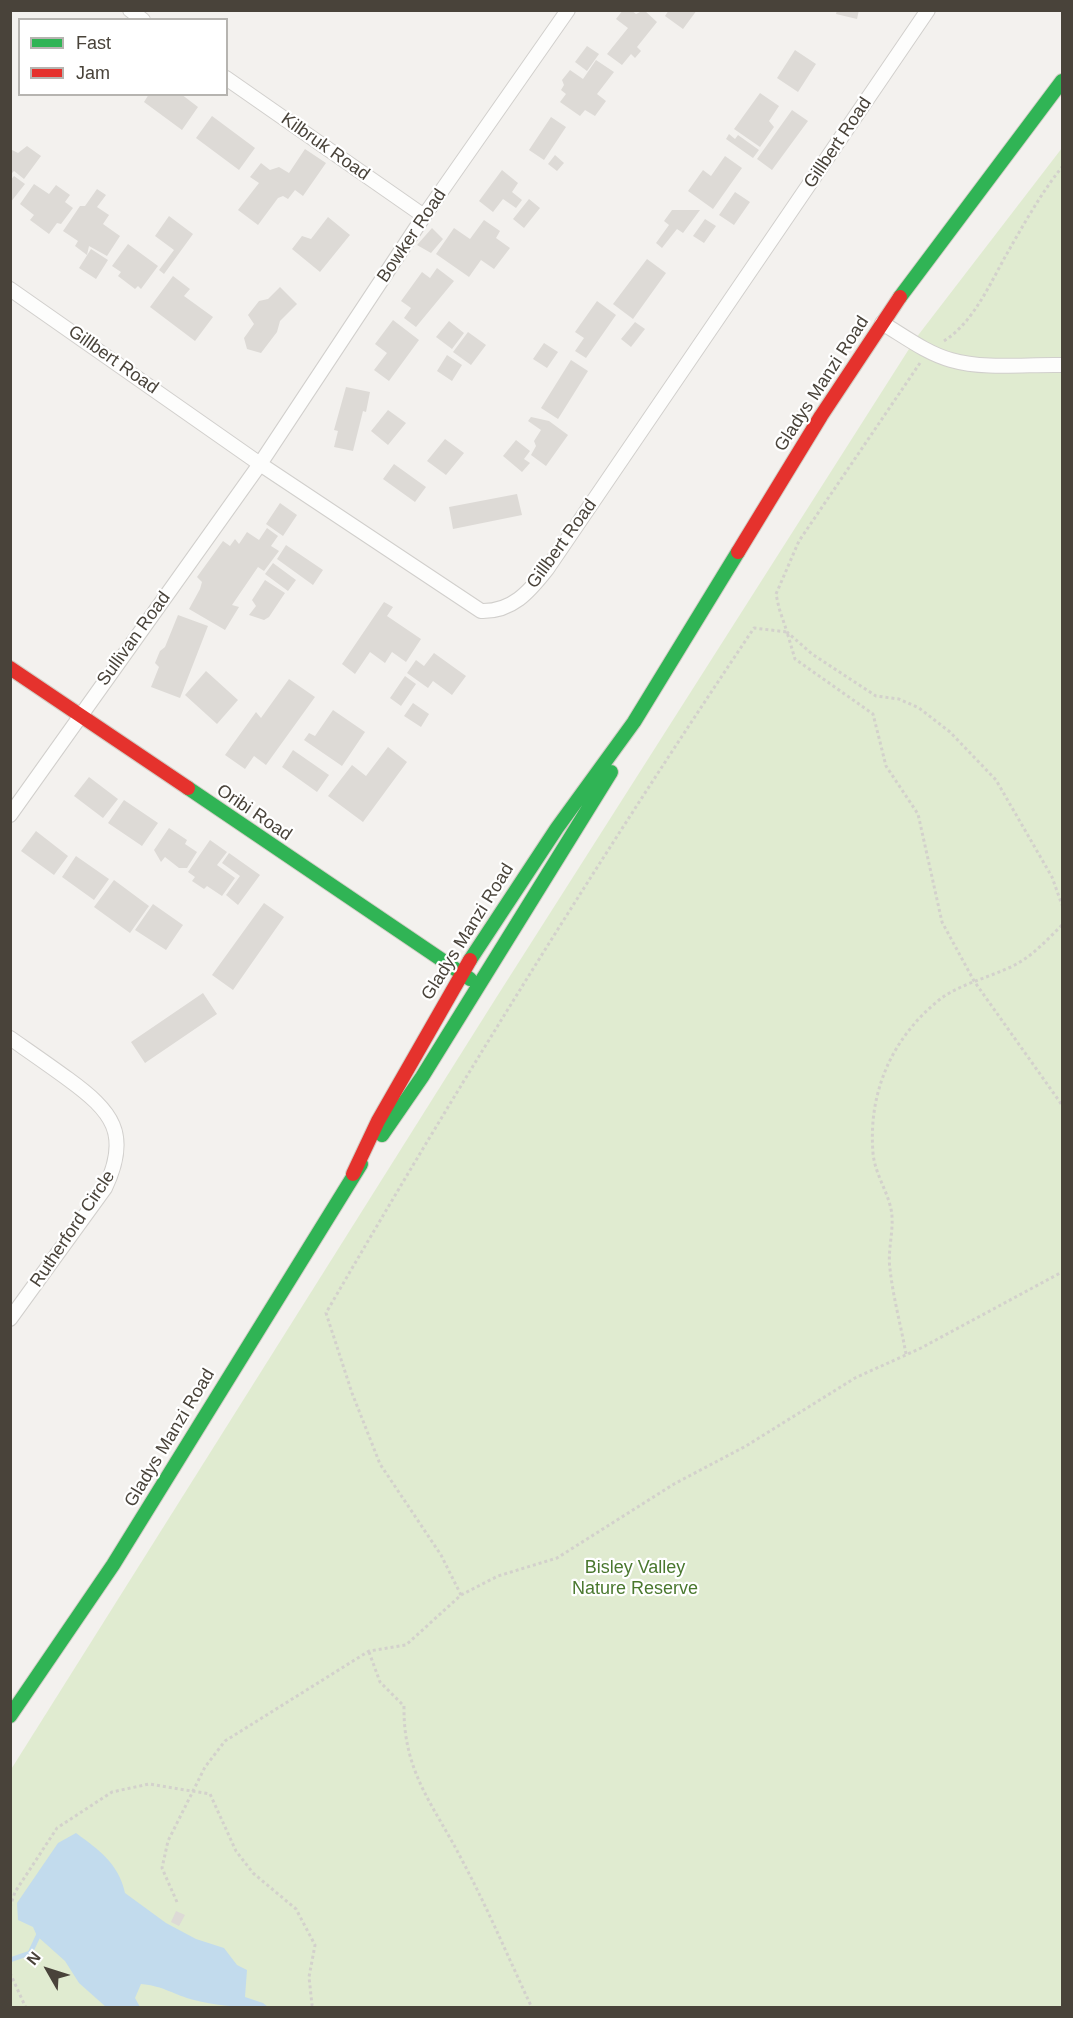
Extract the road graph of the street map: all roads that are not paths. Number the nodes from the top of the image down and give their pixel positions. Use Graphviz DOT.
graph roads {
  1 [pos="568,10"];
  2 [pos="928,10"];
  3 [pos="228,79"];
  4 [pos="1062,81"];
  5 [pos="424,216"];
  6 [pos="10,289"];
  7 [pos="882,322"];
  8 [pos="1062,364"];
  9 [pos="260,464"];
  10 [pos="10,668"];
  11 [pos="79,716"];
  12 [pos="634,722"];
  13 [pos="10,815"];
  14 [pos="461,973"];
  15 [pos="479,985"];
  16 [pos="10,1038"];
  17 [pos="353,1174"];
  18 [pos="10,1319"];
  19 [pos="10,1716"];
  1 -- 5 [label="street, Bowker Road"];
  2 -- 9 [label="street, Gillbert Road"];
  3 -- 5 [label="street, Kilbruk Road"];
  4 -- 7 [label="main road, Gladys Manzi Road"];
  5 -- 9 [label="street, Bowker Road"];
  6 -- 9 [label="street, Gillbert Road"];
  7 -- 8 [label="street"];
  7 -- 12 [label="main road, Gladys Manzi Road"];
  9 -- 11 [label="street, Sullivan Road"];
  10 -- 11 [label="main road, Oribi Road"];
  11 -- 13 [label="street, Sullivan Road"];
  11 -- 14 [label="main road, Oribi Road"];
  12 -- 14 [label="main road, Gladys Manzi Road"];
  12 -- 15 [label="main road, Gladys Manzi Road"];
  14 -- 15 [label="main road, Oribi Road"];
  14 -- 17 [label="main road, Gladys Manzi Road"];
  15 -- 17 [label="main road, Gladys Manzi Road"];
  16 -- 18 [label="street, Rutherford Circle"];
  17 -- 19 [label="main road, Gladys Manzi Road"];
}
